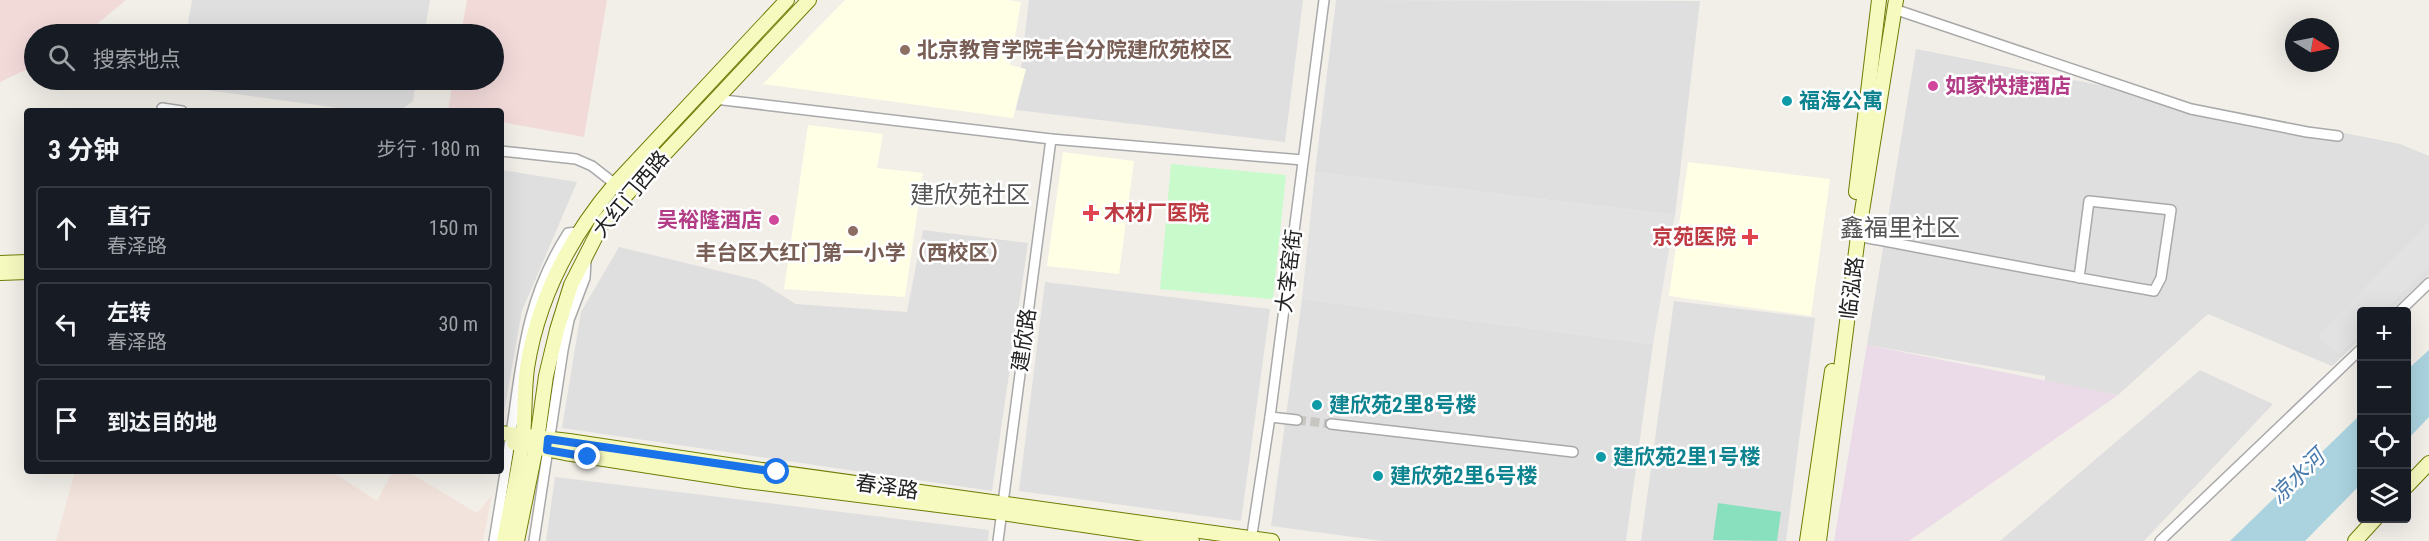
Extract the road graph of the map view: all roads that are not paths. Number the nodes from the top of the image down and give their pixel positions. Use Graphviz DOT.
graph roads {
  1 [pos="787,0"];
  2 [pos="809,0"];
  3 [pos="1324,0"];
  4 [pos="1879,0"];
  5 [pos="1895,5"];
  6 [pos="715,99"];
  7 [pos="2338,136"];
  8 [pos="1051,139"];
  9 [pos="504,152"];
  10 [pos="1303,160"];
  11 [pos="615,184"];
  12 [pos="1858,236"];
  13 [pos="24,262"];
  14 [pos="0,263"];
  15 [pos="24,272"];
  16 [pos="0,273"];
  17 [pos="2079,278"];
  18 [pos="2429,283"];
  19 [pos="2404,307"];
  20 [pos="2357,352"];
  21 [pos="1270,417"];
  22 [pos="1297,420"];
  23 [pos="1331,424"];
  24 [pos="511,439"];
  25 [pos="542,443"];
  26 [pos="1573,452"];
  27 [pos="2429,463"];
  28 [pos="2411,482"];
  29 [pos="1002,508"];
  30 [pos="2372,523"];
  31 [pos="1252,539"];
  32 [pos="494,541"];
  33 [pos="504,541"];
  34 [pos="517,541"];
  35 [pos="534,541"];
  36 [pos="998,541"];
  37 [pos="1191,541"];
  38 [pos="1272,541"];
  39 [pos="1807,541"];
  40 [pos="1819,541"];
  41 [pos="2160,541"];
  42 [pos="2355,541"];
  1 -- 11 [label="main road, 大红门西路"];
  2 -- 6 [label="main road, 大红门西路"];
  3 -- 10 [label="street, 大李窑街"];
  4 -- 39 [label="main road, 临泓路"];
  5 -- 7 [label="street"];
  5 -- 12 [label="main road, 临泓路"];
  6 -- 8 [label="street"];
  6 -- 25 [label="main road, 大红门西路"];
  8 -- 10 [label="street"];
  8 -- 29 [label="street, 建欣路"];
  9 -- 11 [label="street"];
  10 -- 21 [label="street, 大李窑街"];
  11 -- 24 [label="main road, 大红门西路"];
  12 -- 17 [label="street"];
  12 -- 40 [label="main road, 临泓路"];
  13 -- 14 [label="main road"];
  15 -- 16 [label="main road"];
  17 -- 17 [label="street"];
  18 -- 19 [label="street"];
  20 -- 41 [label="street"];
  21 -- 22 [label="street"];
  21 -- 31 [label="street, 大李窑街"];
  23 -- 26 [label="street"];
  24 -- 25 [label="main road, 春泽路"];
  24 -- 32 [label="street"];
  24 -- 33 [label="main road, 大红门西路"];
  25 -- 29 [label="main road, 春泽路"];
  25 -- 34 [label="main road, 大红门西路"];
  25 -- 35 [label="street"];
  27 -- 28 [label="main road"];
  29 -- 31 [label="main road, 春泽路"];
  29 -- 36 [label="street, 建欣路"];
  29 -- 37 [label="main road, 春泽路"];
  30 -- 42 [label="main road"];
  31 -- 38 [label="main road, 春泽路"];
}
